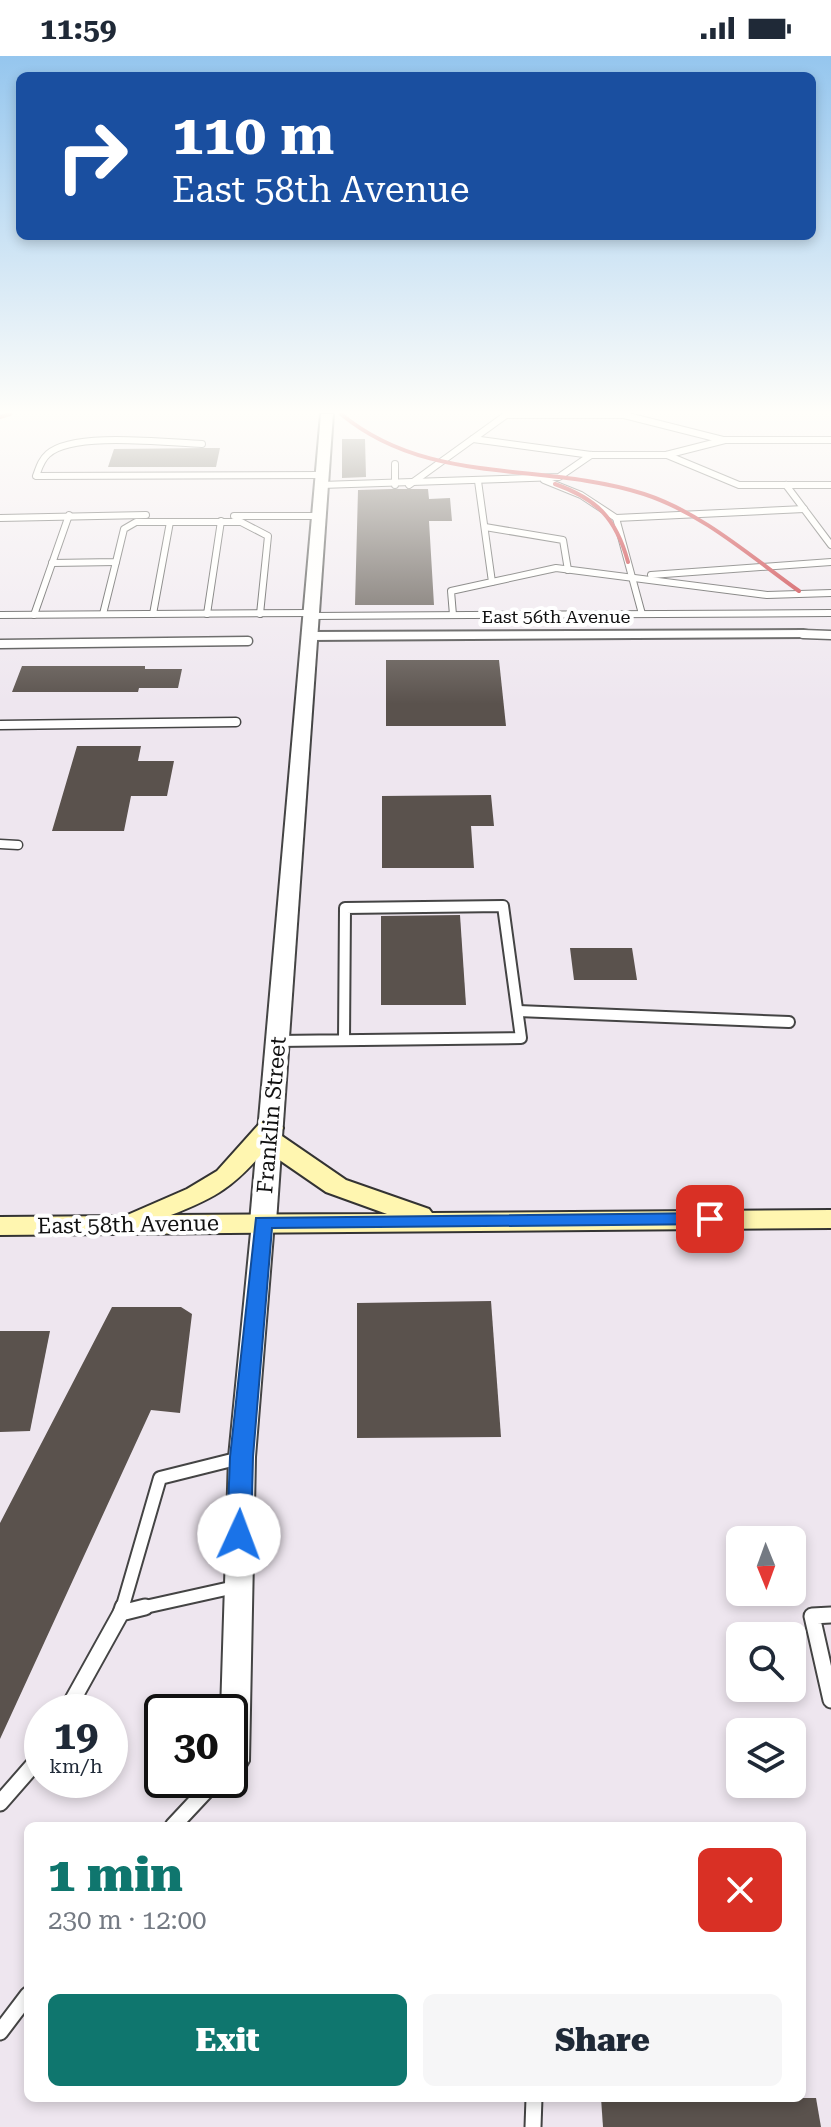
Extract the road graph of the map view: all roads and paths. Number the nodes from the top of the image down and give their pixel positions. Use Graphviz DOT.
graph roads {
  1 [pos="318,511"];
  2 [pos="483,511"];
  3 [pos="606,511"];
  4 [pos="781,511"];
  5 [pos="805,511"];
  6 [pos="69,515"];
  7 [pos="318,516"];
  8 [pos="0,518"];
  9 [pos="616,518"];
  10 [pos="221,521"];
  11 [pos="170,522"];
  12 [pos="485,527"];
  13 [pos="831,545"];
  14 [pos="116,562"];
  15 [pos="831,562"];
  16 [pos="52,563"];
  17 [pos="568,570"];
  18 [pos="629,577"];
  19 [pos="492,582"];
  20 [pos="831,593"];
  21 [pos="831,613"];
  22 [pos="103,614"];
  23 [pos="153,614"];
  24 [pos="207,614"];
  25 [pos="260,614"];
  26 [pos="642,614"];
  27 [pos="0,615"];
  28 [pos="34,615"];
  29 [pos="453,615"];
  30 [pos="310,622"];
  31 [pos="803,634"];
  32 [pos="831,635"];
  33 [pos="248,641"];
  34 [pos="0,644"];
  35 [pos="236,722"];
  36 [pos="0,725"];
  37 [pos="0,844"];
  38 [pos="18,845"];
  39 [pos="518,1011"];
  40 [pos="789,1022"];
  41 [pos="344,1040"];
  42 [pos="277,1041"];
  43 [pos="270,1134"];
  44 [pos="831,1219"];
  45 [pos="438,1221"];
  46 [pos="263,1222"];
  47 [pos="122,1224"];
  48 [pos="0,1226"];
  49 [pos="242,1457"];
  50 [pos="237,1587"];
  51 [pos="121,1613"];
  52 [pos="831,1615"];
  53 [pos="76,1694"];
  54 [pos="234,1694"];
  55 [pos="831,1700"];
  56 [pos="24,1776"];
  57 [pos="199,1798"];
  58 [pos="0,1803"];
  59 [pos="177,1822"];
  60 [pos="24,2000"];
  61 [pos="0,2032"];
  62 [pos="534,2102"];
  63 [pos="533,2127"];
  1 -- 7 [label="street, Franklin Street"];
  2 -- 12 [label="lane"];
  3 -- 9 [label="lane"];
  4 -- 9 [label="lane"];
  5 -- 13 [label="lane"];
  6 -- 7 [label="lane"];
  6 -- 8 [label="lane"];
  6 -- 16 [label="lane"];
  7 -- 30 [label="street, Franklin Street"];
  9 -- 18 [label="lane"];
  10 -- 11 [label="lane"];
  10 -- 24 [label="lane"];
  10 -- 25 [label="lane"];
  11 -- 14 [label="lane"];
  11 -- 23 [label="lane"];
  12 -- 17 [label="lane"];
  12 -- 19 [label="lane"];
  14 -- 16 [label="lane"];
  14 -- 22 [label="lane"];
  15 -- 18 [label="lane"];
  16 -- 28 [label="lane"];
  17 -- 18 [label="lane"];
  17 -- 19 [label="lane"];
  18 -- 20 [label="lane"];
  18 -- 26 [label="lane"];
  19 -- 29 [label="lane"];
  21 -- 26 [label="lane"];
  22 -- 23 [label="lane"];
  22 -- 28 [label="lane"];
  23 -- 24 [label="lane"];
  24 -- 25 [label="lane"];
  25 -- 30 [label="lane"];
  26 -- 29 [label="lane"];
  27 -- 28 [label="lane"];
  29 -- 30 [label="lane"];
  30 -- 31 [label="street, East 56th Avenue"];
  30 -- 42 [label="street, Franklin Street"];
  31 -- 32 [label="lane"];
  33 -- 34 [label="lane"];
  35 -- 36 [label="lane"];
  37 -- 38 [label="lane"];
  39 -- 40 [label="lane"];
  39 -- 41 [label="lane"];
  39 -- 41 [label="lane"];
  41 -- 42 [label="lane"];
  42 -- 43 [label="street, Franklin Street"];
  43 -- 45 [label="main road"];
  43 -- 46 [label="street, Franklin Street"];
  43 -- 47 [label="main road"];
  44 -- 45 [label="main road, East 58th Avenue"];
  45 -- 46 [label="main road, East 58th Avenue"];
  46 -- 47 [label="main road, East 58th Avenue"];
  46 -- 49 [label="street, Franklin Street"];
  47 -- 48 [label="main road, East 58th Avenue"];
  49 -- 50 [label="street, Franklin Street"];
  49 -- 51 [label="lane"];
  50 -- 51 [label="lane"];
  50 -- 54 [label="street, Franklin Street"];
  51 -- 53 [label="lane"];
  52 -- 55 [label="lane"];
  56 -- 58 [label="lane"];
  57 -- 59 [label="lane"];
  60 -- 61 [label="lane"];
  62 -- 63 [label="lane"];
}
